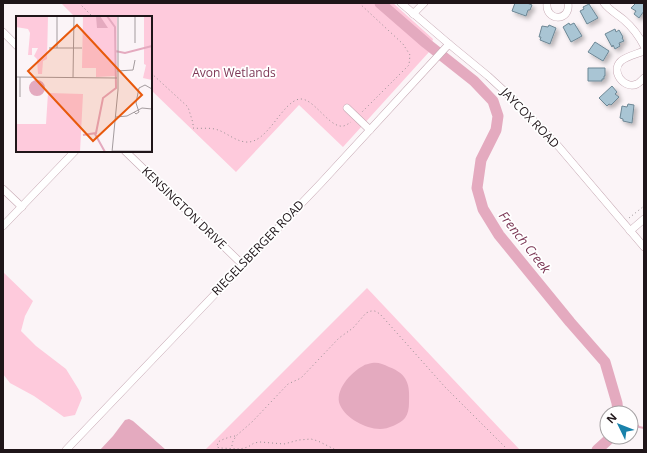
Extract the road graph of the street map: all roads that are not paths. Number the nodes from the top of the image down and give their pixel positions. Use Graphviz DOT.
graph roads {
  1 [pos="401,3"];
  2 [pos="424,3"];
  3 [pos="547,3"];
  4 [pos="568,3"];
  5 [pos="604,3"];
  6 [pos="413,14"];
  7 [pos="3,32"];
  8 [pos="449,44"];
  9 [pos="16,45"];
  10 [pos="644,46"];
  11 [pos="644,51"];
  12 [pos="644,78"];
  13 [pos="347,108"];
  14 [pos="370,130"];
  15 [pos="74,152"];
  16 [pos="126,152"];
  17 [pos="3,189"];
  18 [pos="22,207"];
  19 [pos="644,218"];
  20 [pos="3,226"];
  21 [pos="630,231"];
  22 [pos="644,247"];
  23 [pos="243,265"];
  24 [pos="66,450"];
  1 -- 6 [label="street, JAYCOX ROAD"];
  2 -- 6 [label="street"];
  3 -- 4 [label="street"];
  5 -- 10 [label="street"];
  6 -- 8 [label="street, JAYCOX ROAD"];
  7 -- 9 [label="street"];
  8 -- 14 [label="street, RIEGELSBERGER ROAD"];
  8 -- 21 [label="street, JAYCOX ROAD"];
  11 -- 12 [label="street"];
  13 -- 14 [label="street"];
  14 -- 23 [label="street, RIEGELSBERGER ROAD"];
  15 -- 18 [label="street"];
  16 -- 23 [label="street, KENSINGTON DRIVE"];
  17 -- 18 [label="street"];
  18 -- 20 [label="street"];
  19 -- 21 [label="street"];
  21 -- 22 [label="street, JAYCOX ROAD"];
  23 -- 24 [label="street, RIEGELSBERGER ROAD"];
}
